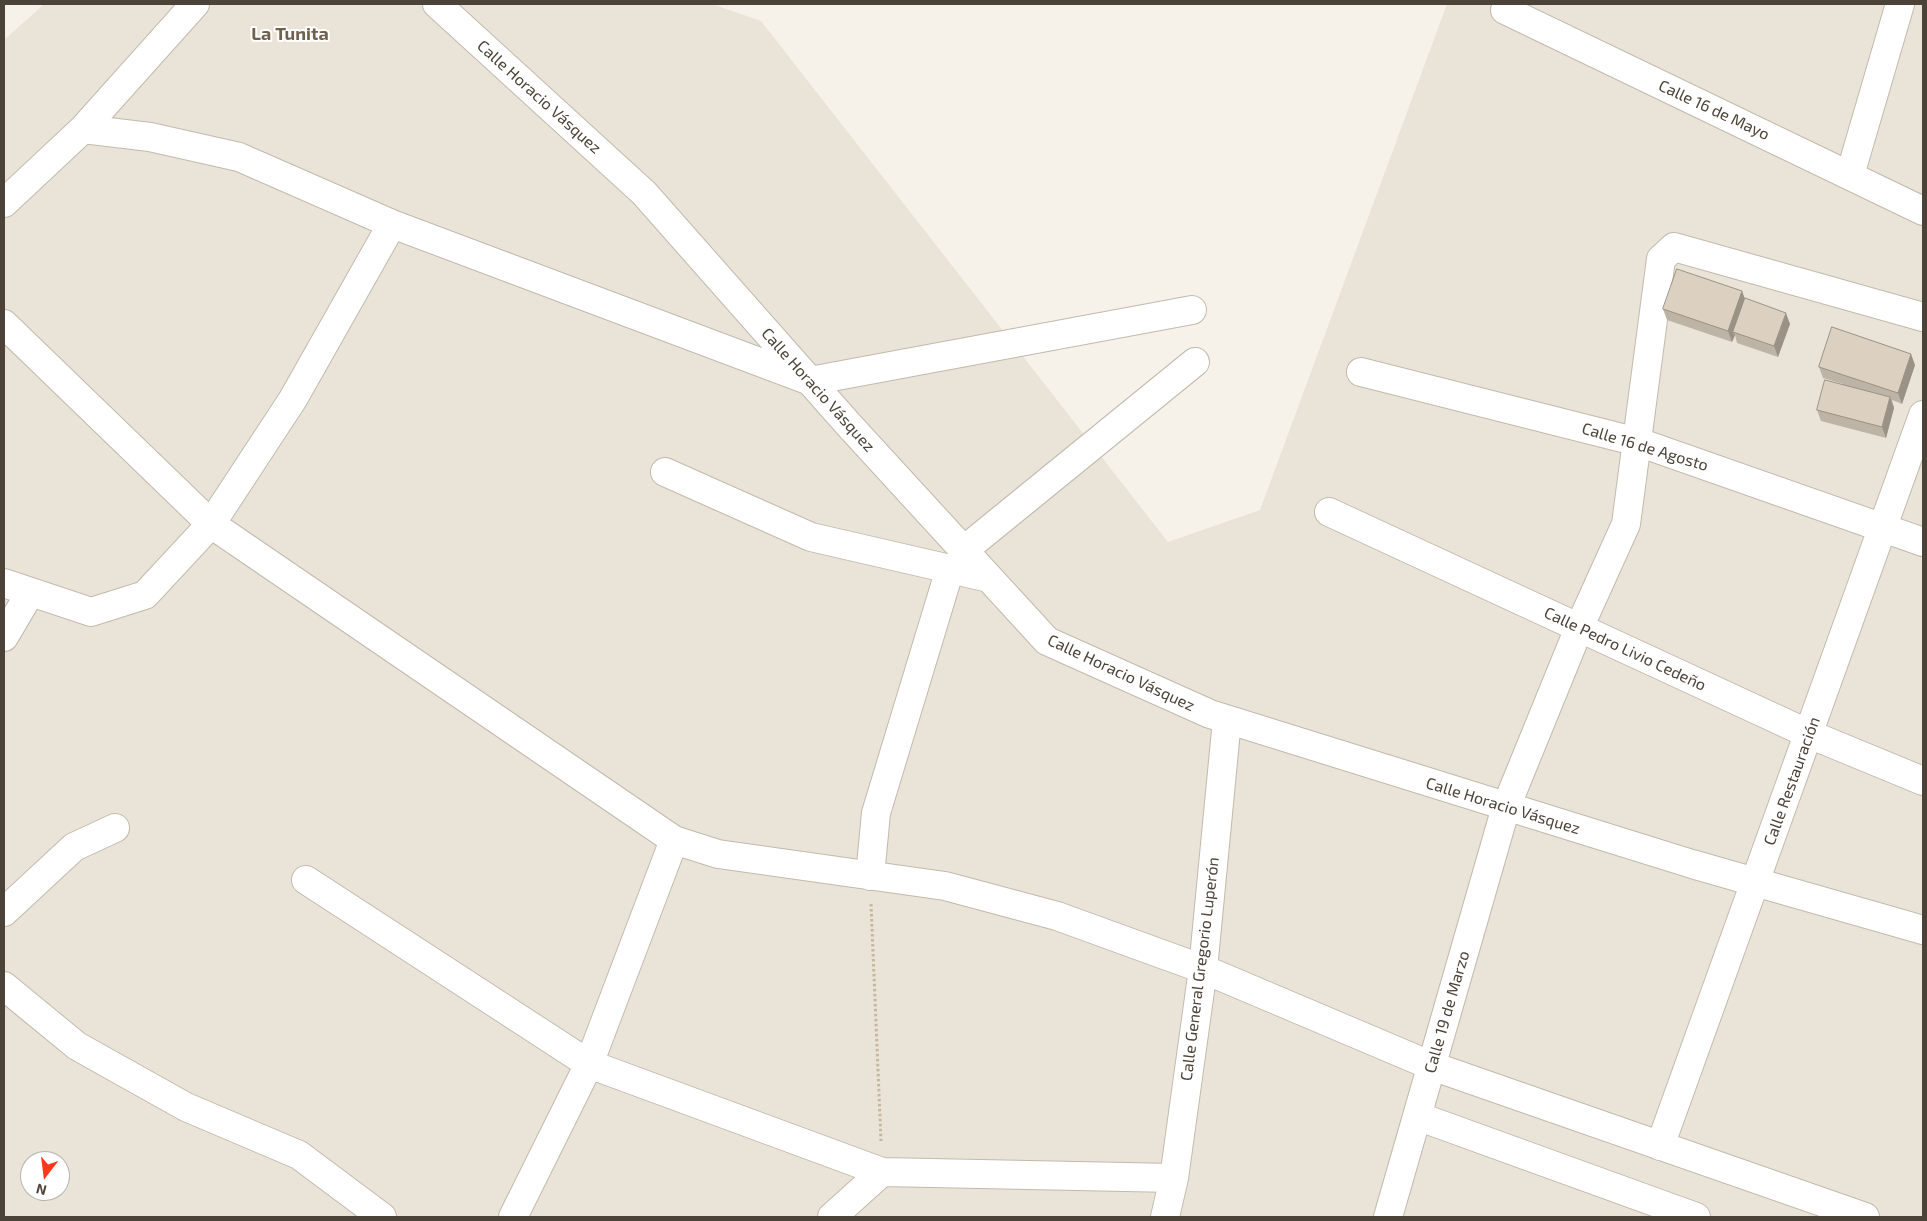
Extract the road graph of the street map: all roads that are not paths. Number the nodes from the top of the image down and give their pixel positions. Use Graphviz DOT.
graph roads {
  1 [pos="195,4"];
  2 [pos="436,4"];
  3 [pos="1900,4"];
  4 [pos="1505,10"];
  5 [pos="83,129"];
  6 [pos="1850,175"];
  7 [pos="4,203"];
  8 [pos="1923,211"];
  9 [pos="392,224"];
  10 [pos="1192,310"];
  11 [pos="1923,317"];
  12 [pos="4,324"];
  13 [pos="1195,362"];
  14 [pos="1361,372"];
  15 [pos="810,381"];
  16 [pos="1923,416"];
  17 [pos="1638,442"];
  18 [pos="665,472"];
  19 [pos="1328,512"];
  20 [pos="211,524"];
  21 [pos="1882,528"];
  22 [pos="1923,542"];
  23 [pos="957,560"];
  24 [pos="4,583"];
  25 [pos="30,593"];
  26 [pos="1580,628"];
  27 [pos="4,637"];
  28 [pos="1227,720"];
  29 [pos="1809,734"];
  30 [pos="1923,781"];
  31 [pos="1506,807"];
  32 [pos="115,828"];
  33 [pos="674,840"];
  34 [pos="870,876"];
  35 [pos="306,880"];
  36 [pos="1756,882"];
  37 [pos="4,912"];
  38 [pos="1923,930"];
  39 [pos="1203,969"];
  40 [pos="4,986"];
  41 [pos="589,1064"];
  42 [pos="1432,1066"];
  43 [pos="1417,1116"];
  44 [pos="1660,1146"];
  45 [pos="882,1172"];
  46 [pos="1174,1178"];
  47 [pos="382,1217"];
  48 [pos="513,1217"];
  49 [pos="832,1217"];
  50 [pos="1165,1217"];
  51 [pos="1388,1217"];
  52 [pos="1696,1217"];
  53 [pos="1865,1217"];
  1 -- 5 [label="street"];
  2 -- 15 [label="street, Calle Horacio Vásquez"];
  3 -- 6 [label="street"];
  4 -- 6 [label="street, Calle 16 de Mayo"];
  5 -- 7 [label="street"];
  5 -- 9 [label="street"];
  6 -- 8 [label="street, Calle 16 de Mayo"];
  9 -- 15 [label="street"];
  9 -- 20 [label="street"];
  10 -- 15 [label="street"];
  11 -- 17 [label="street, Calle 19 de Marzo"];
  12 -- 20 [label="street"];
  13 -- 23 [label="street"];
  14 -- 17 [label="street, Calle 16 de Agosto"];
  15 -- 23 [label="street, Calle Horacio Vásquez"];
  16 -- 21 [label="street, Calle Restauración"];
  17 -- 21 [label="street, Calle 16 de Agosto"];
  17 -- 26 [label="street, Calle 19 de Marzo"];
  18 -- 23 [label="street"];
  19 -- 26 [label="street, Calle Pedro Livio Cedeño"];
  20 -- 25 [label="street"];
  20 -- 33 [label="street"];
  21 -- 22 [label="street, Calle 16 de Agosto"];
  21 -- 29 [label="street, Calle Restauración"];
  23 -- 28 [label="street, Calle Horacio Vásquez"];
  23 -- 34 [label="street"];
  24 -- 25 [label="street"];
  25 -- 27 [label="street"];
  26 -- 29 [label="street, Calle Pedro Livio Cedeño"];
  26 -- 31 [label="street, Calle 19 de Marzo"];
  28 -- 31 [label="street, Calle Horacio Vásquez"];
  28 -- 39 [label="street, Calle General Gregorio Luperón"];
  29 -- 30 [label="street, Calle Pedro Livio Cedeño"];
  29 -- 36 [label="street, Calle Restauración"];
  31 -- 36 [label="street, Calle Horacio Vásquez"];
  31 -- 42 [label="street, Calle 19 de Marzo"];
  32 -- 37 [label="street"];
  33 -- 34 [label="street"];
  33 -- 41 [label="street"];
  34 -- 39 [label="street"];
  35 -- 41 [label="street"];
  36 -- 38 [label="street, Calle Horacio Vásquez"];
  36 -- 44 [label="street, Calle Restauración"];
  39 -- 42 [label="street"];
  39 -- 46 [label="street, Calle General Gregorio Luperón"];
  40 -- 47 [label="street"];
  41 -- 45 [label="street"];
  41 -- 48 [label="street"];
  42 -- 43 [label="street, Calle 19 de Marzo"];
  42 -- 44 [label="street"];
  43 -- 51 [label="street, Calle 19 de Marzo"];
  43 -- 52 [label="street"];
  44 -- 53 [label="street"];
  45 -- 46 [label="street"];
  45 -- 49 [label="street"];
  46 -- 50 [label="street, Calle General Gregorio Luperón"];
}
